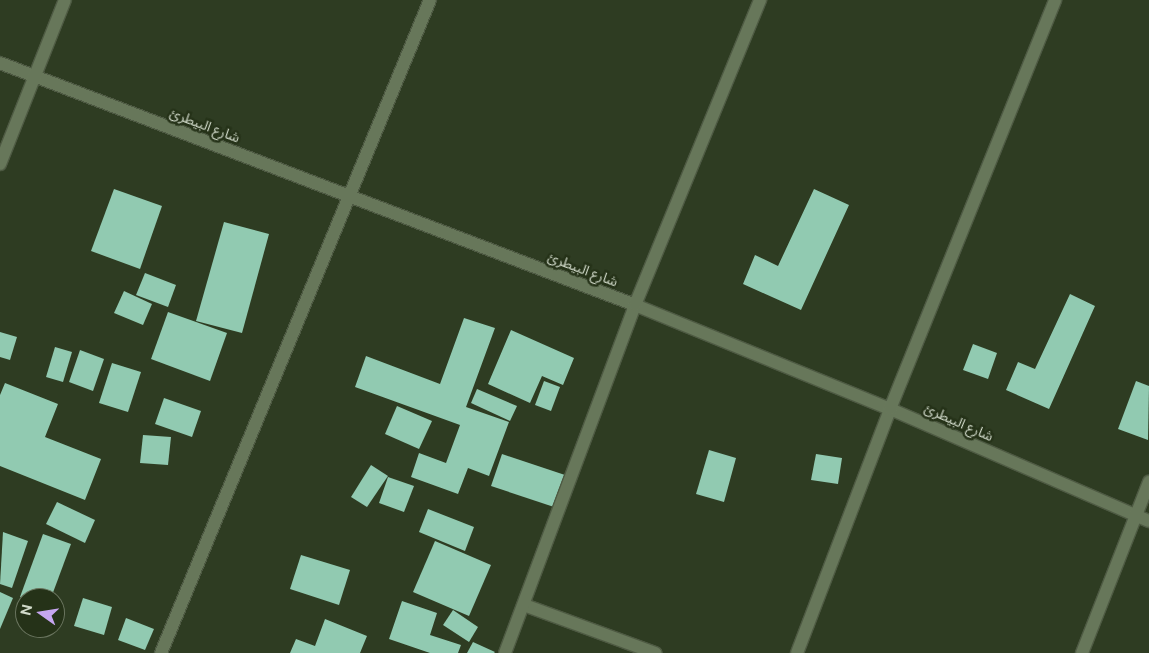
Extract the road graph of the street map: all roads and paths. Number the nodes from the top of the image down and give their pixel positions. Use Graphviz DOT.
graph roads {
  1 [pos="65,0"];
  2 [pos="430,0"];
  3 [pos="760,0"];
  4 [pos="1055,0"];
  5 [pos="0,63"];
  6 [pos="34,77"];
  7 [pos="0,164"];
  8 [pos="351,197"];
  9 [pos="636,305"];
  10 [pos="890,409"];
  11 [pos="1149,482"];
  12 [pos="1136,516"];
  13 [pos="1149,521"];
  14 [pos="524,605"];
  15 [pos="161,653"];
  16 [pos="505,653"];
  17 [pos="654,653"];
  18 [pos="797,653"];
  19 [pos="1082,653"];
  1 -- 6 [label="street"];
  2 -- 8 [label="street"];
  3 -- 9 [label="street"];
  4 -- 10 [label="street"];
  5 -- 6 [label="street, شارع البيطرئ"];
  6 -- 7 [label="street"];
  6 -- 8 [label="street, شارع البيطرئ"];
  8 -- 9 [label="street, شارع البيطرئ"];
  8 -- 15 [label="street"];
  9 -- 10 [label="street, شارع البيطرئ"];
  9 -- 14 [label="street"];
  10 -- 12 [label="street, شارع البيطرئ"];
  10 -- 18 [label="street"];
  11 -- 12 [label="street"];
  12 -- 13 [label="street, شارع البيطرئ"];
  12 -- 19 [label="street"];
  14 -- 16 [label="street"];
  14 -- 17 [label="street"];
}
